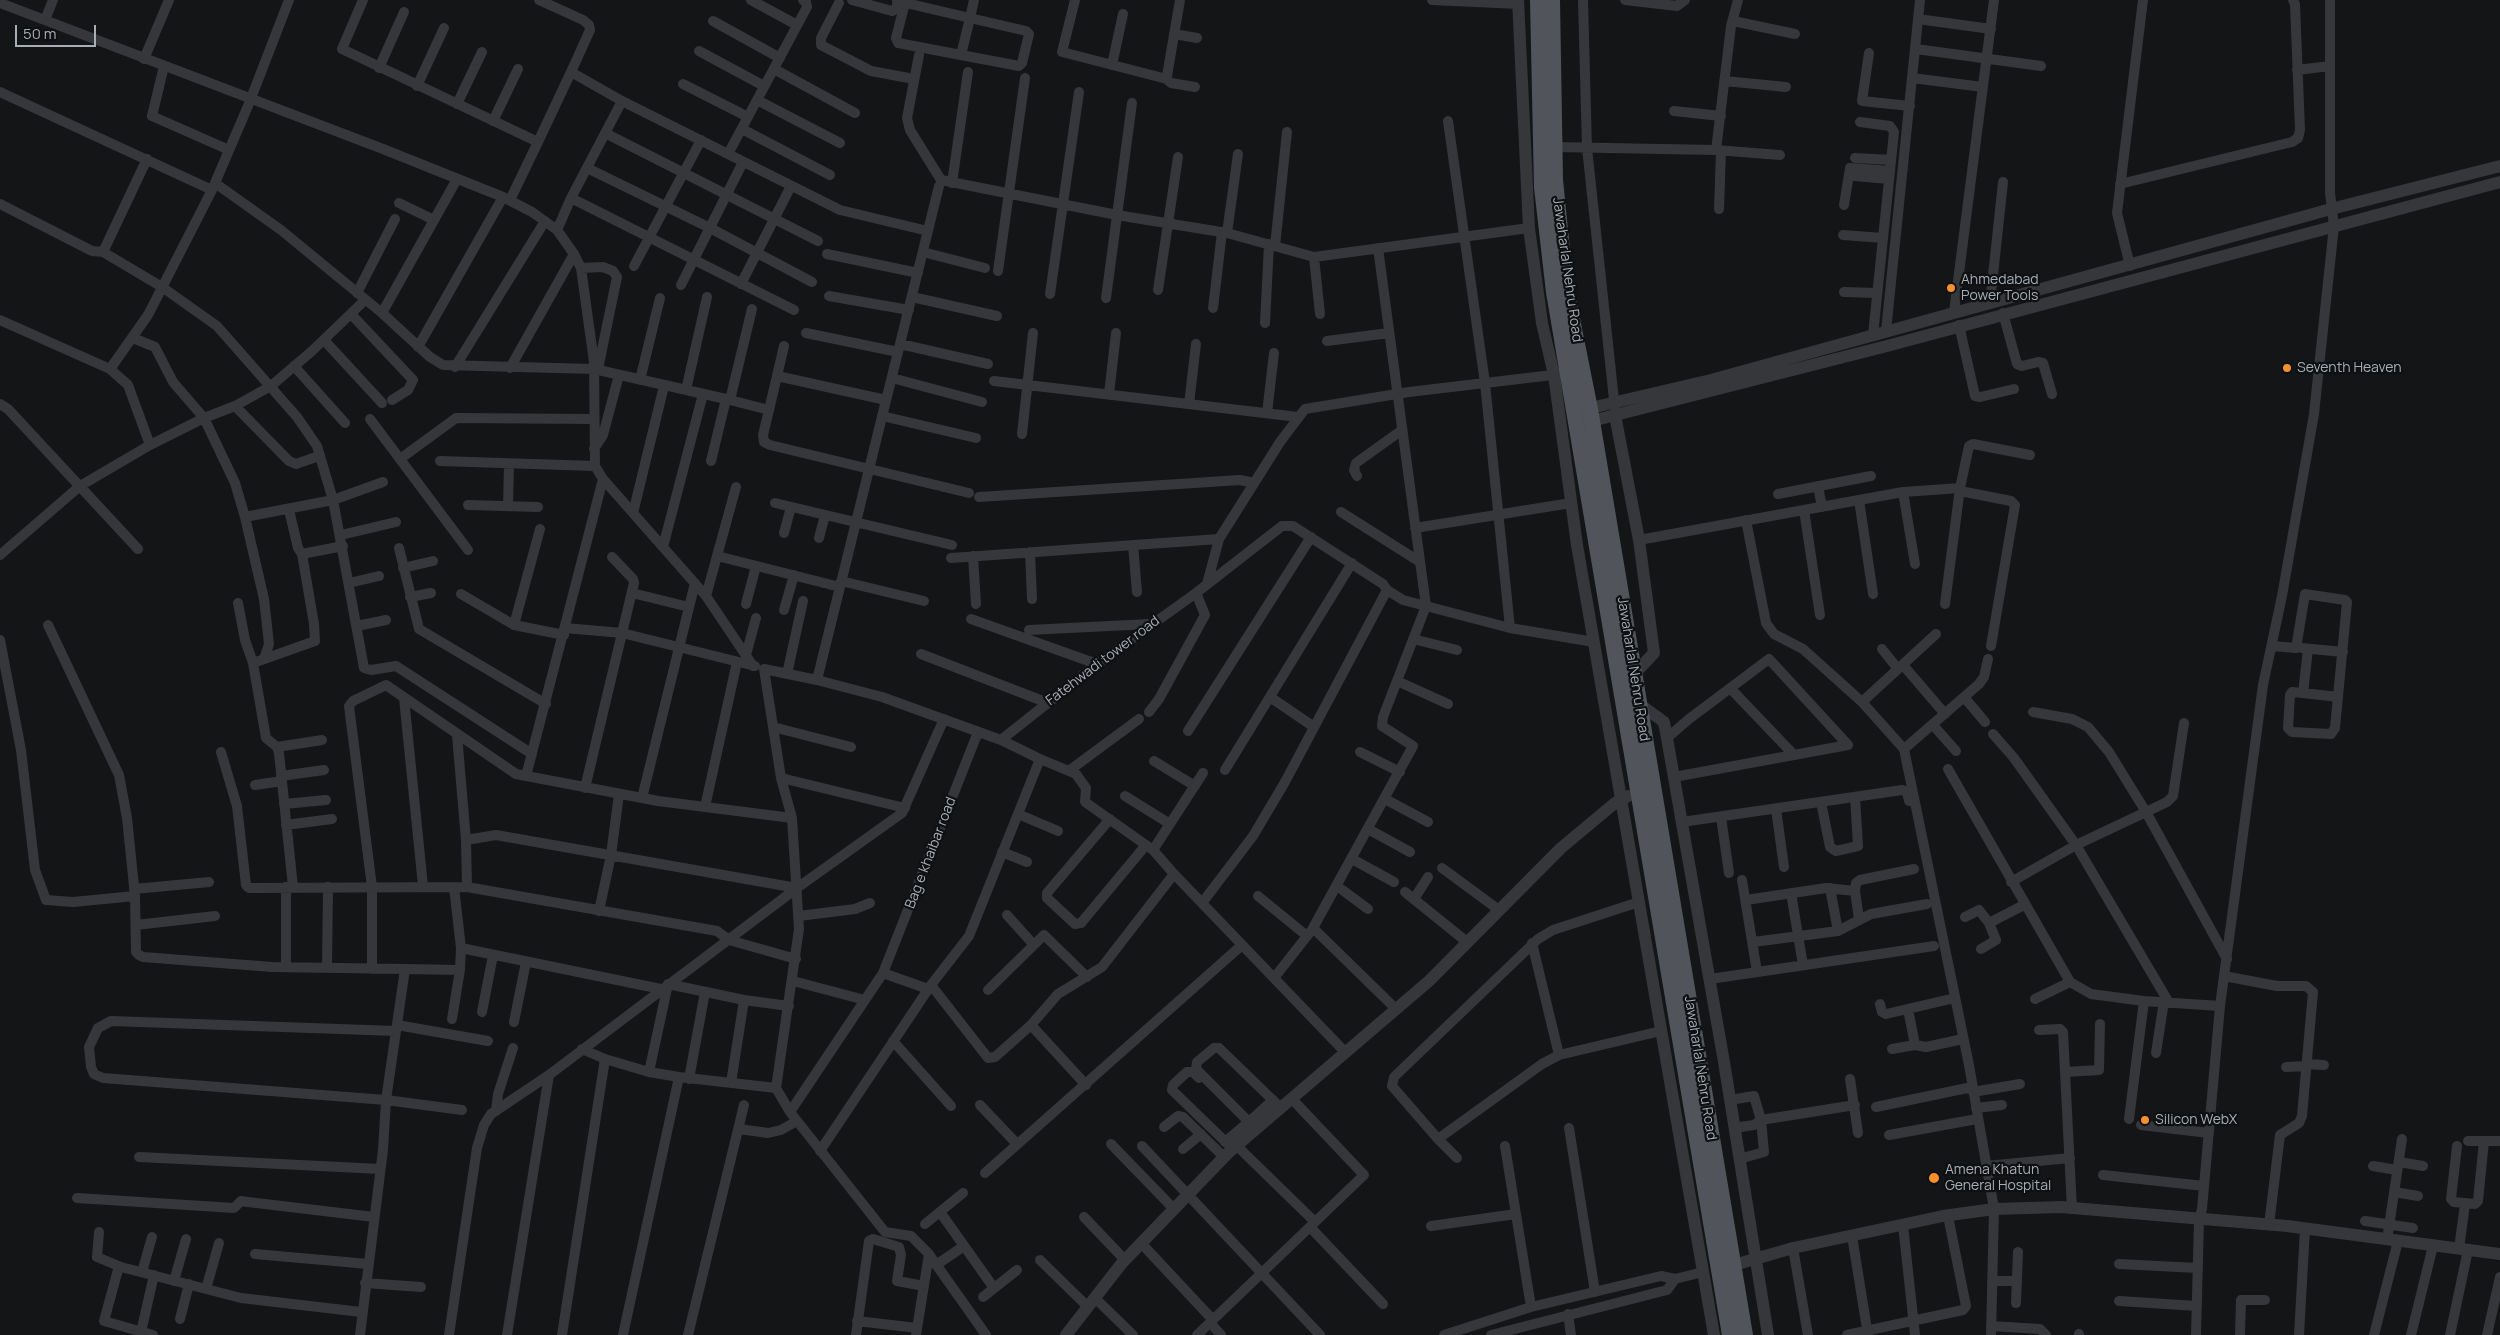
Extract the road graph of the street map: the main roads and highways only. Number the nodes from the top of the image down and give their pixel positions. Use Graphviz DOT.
graph roads {
  1 [pos="1538,0"];
  2 [pos="1552,0"];
  3 [pos="1575,418"];
  4 [pos="1726,1267"];
  5 [pos="1730,1335"];
  6 [pos="1745,1335"];
  1 -- 3 [label="main road, Jawaharlal Nehru Road"];
  2 -- 3 [label="main road, Jawaharlal Nehru Road"];
  3 -- 4 [label="main road, Jawaharlal Nehru Road"];
  3 -- 4 [label="main road, Jawaharlal Nehru Road"];
  4 -- 5 [label="main road, Jawaharlal Nehru Road"];
  4 -- 6 [label="main road, Jawaharlal Nehru Road"];
}
